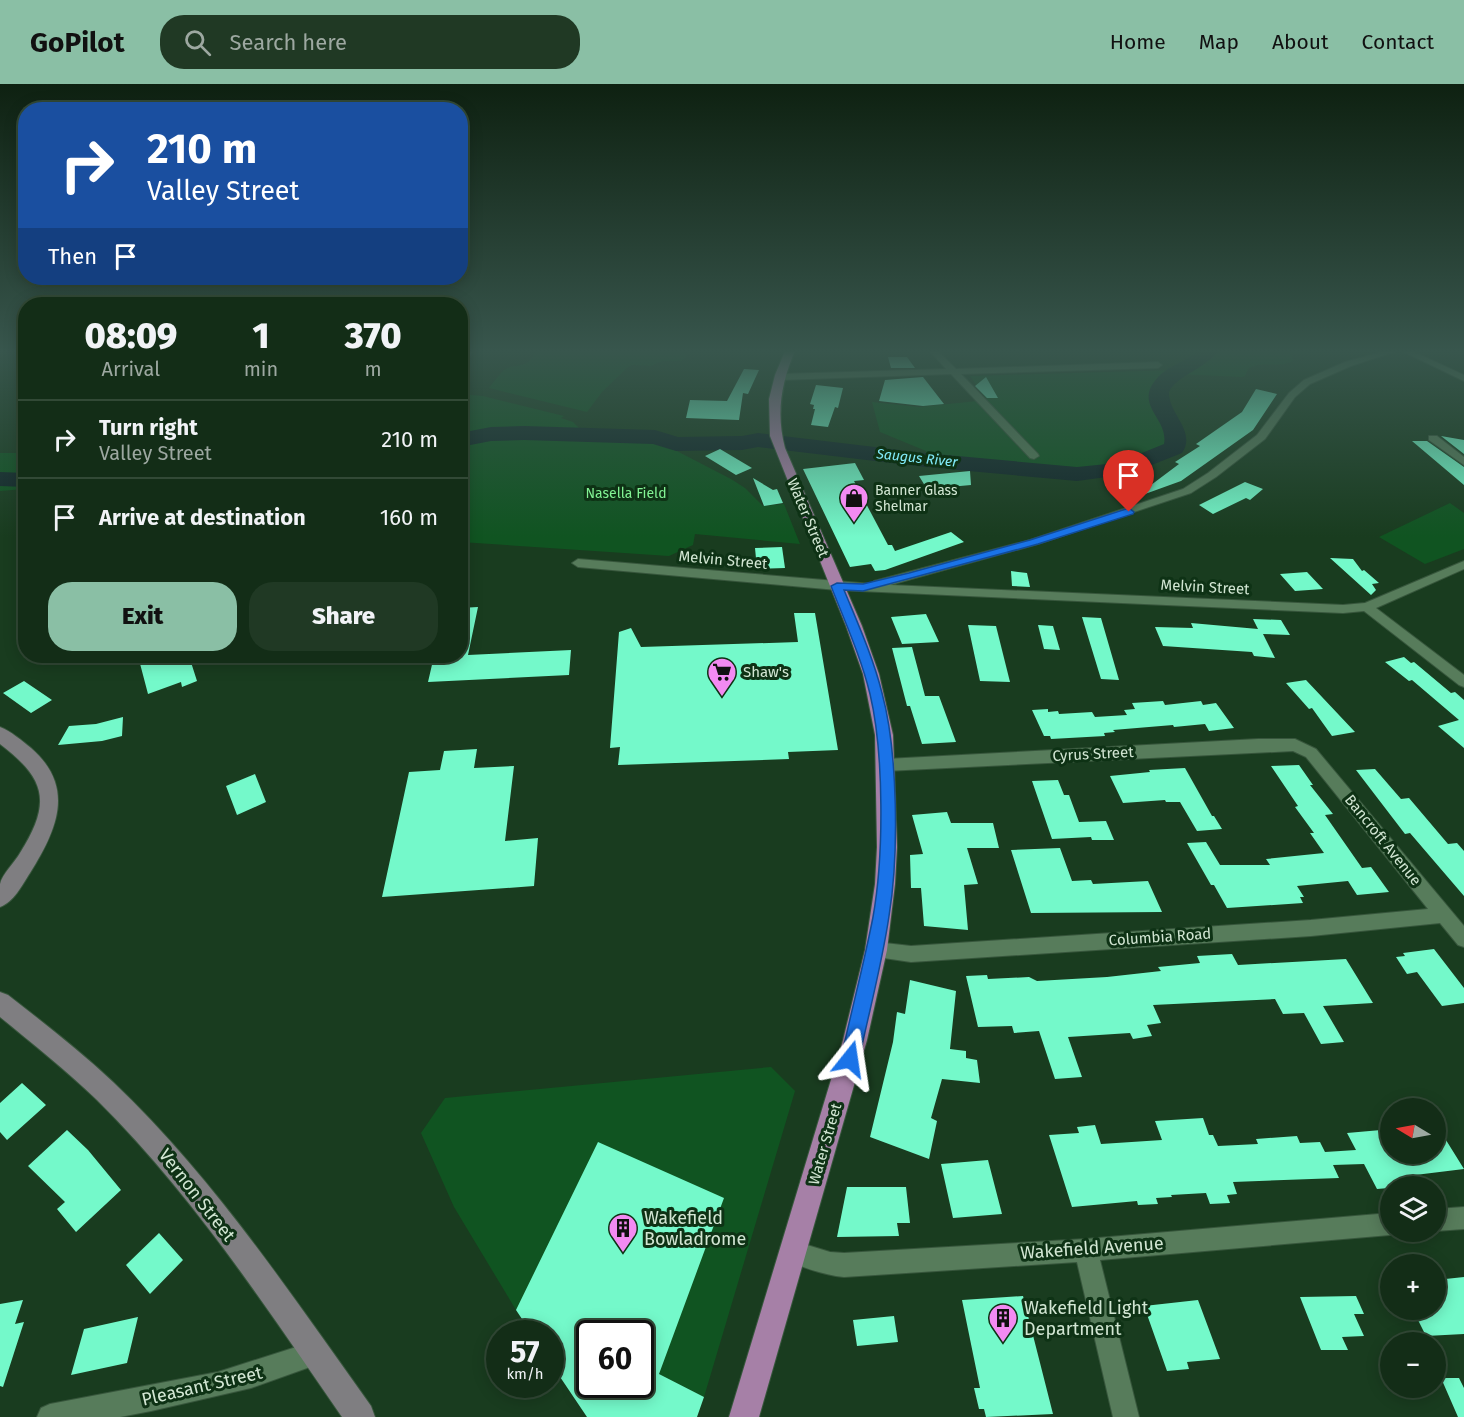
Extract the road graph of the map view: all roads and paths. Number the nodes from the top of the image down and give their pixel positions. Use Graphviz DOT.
graph roads {
  1 [pos="773,413"];
  2 [pos="993,413"];
  3 [pos="1279,413"];
  4 [pos="1433,438"];
  5 [pos="1034,456"];
  6 [pos="1464,462"];
  7 [pos="578,563"];
  8 [pos="1464,565"];
  9 [pos="912,575"];
  10 [pos="837,586"];
  11 [pos="863,588"];
  12 [pos="937,591"];
  13 [pos="1367,607"];
  14 [pos="1464,682"];
  15 [pos="0,734"];
  16 [pos="1300,746"];
  17 [pos="886,765"];
  18 [pos="0,898"];
  19 [pos="1444,915"];
  20 [pos="1464,939"];
  21 [pos="876,950"];
  22 [pos="0,1003"];
  23 [pos="1464,1218"];
  24 [pos="1446,1219"];
  25 [pos="1380,1225"];
  26 [pos="1086,1250"];
  27 [pos="794,1252"];
  28 [pos="315,1353"];
  29 [pos="50,1417"];
  30 [pos="360,1417"];
  31 [pos="744,1417"];
  32 [pos="1126,1417"];
  1 -- 10 [label="main road, Water Street"];
  2 -- 5 [label="street"];
  3 -- 9 [label="street"];
  4 -- 6 [label="street"];
  7 -- 10 [label="street, Melvin Street"];
  8 -- 13 [label="street, Melvin Street"];
  9 -- 11 [label="street"];
  9 -- 12 [label="street, Melvin Street"];
  10 -- 11 [label="street, Melvin Street"];
  10 -- 17 [label="main road, Water Street"];
  11 -- 12 [label="street, Melvin Street"];
  12 -- 13 [label="street, Melvin Street"];
  13 -- 14 [label="street"];
  15 -- 18 [label="main road"];
  16 -- 17 [label="street, Cyrus Street"];
  16 -- 19 [label="street, Bancroft Avenue"];
  17 -- 21 [label="main road, Water Street"];
  19 -- 20 [label="street, Bancroft Avenue"];
  19 -- 21 [label="street, Columbia Road"];
  21 -- 27 [label="main road, Water Street"];
  22 -- 28 [label="main road, Vernon Street"];
  23 -- 24 [label="street"];
  25 -- 26 [label="street, Wakefield Avenue"];
  26 -- 27 [label="street, Wakefield Avenue"];
  26 -- 32 [label="street"];
  27 -- 31 [label="main road, Water Street"];
  28 -- 29 [label="street, Pleasant Street"];
  28 -- 30 [label="main road, Vernon Street"];
}
